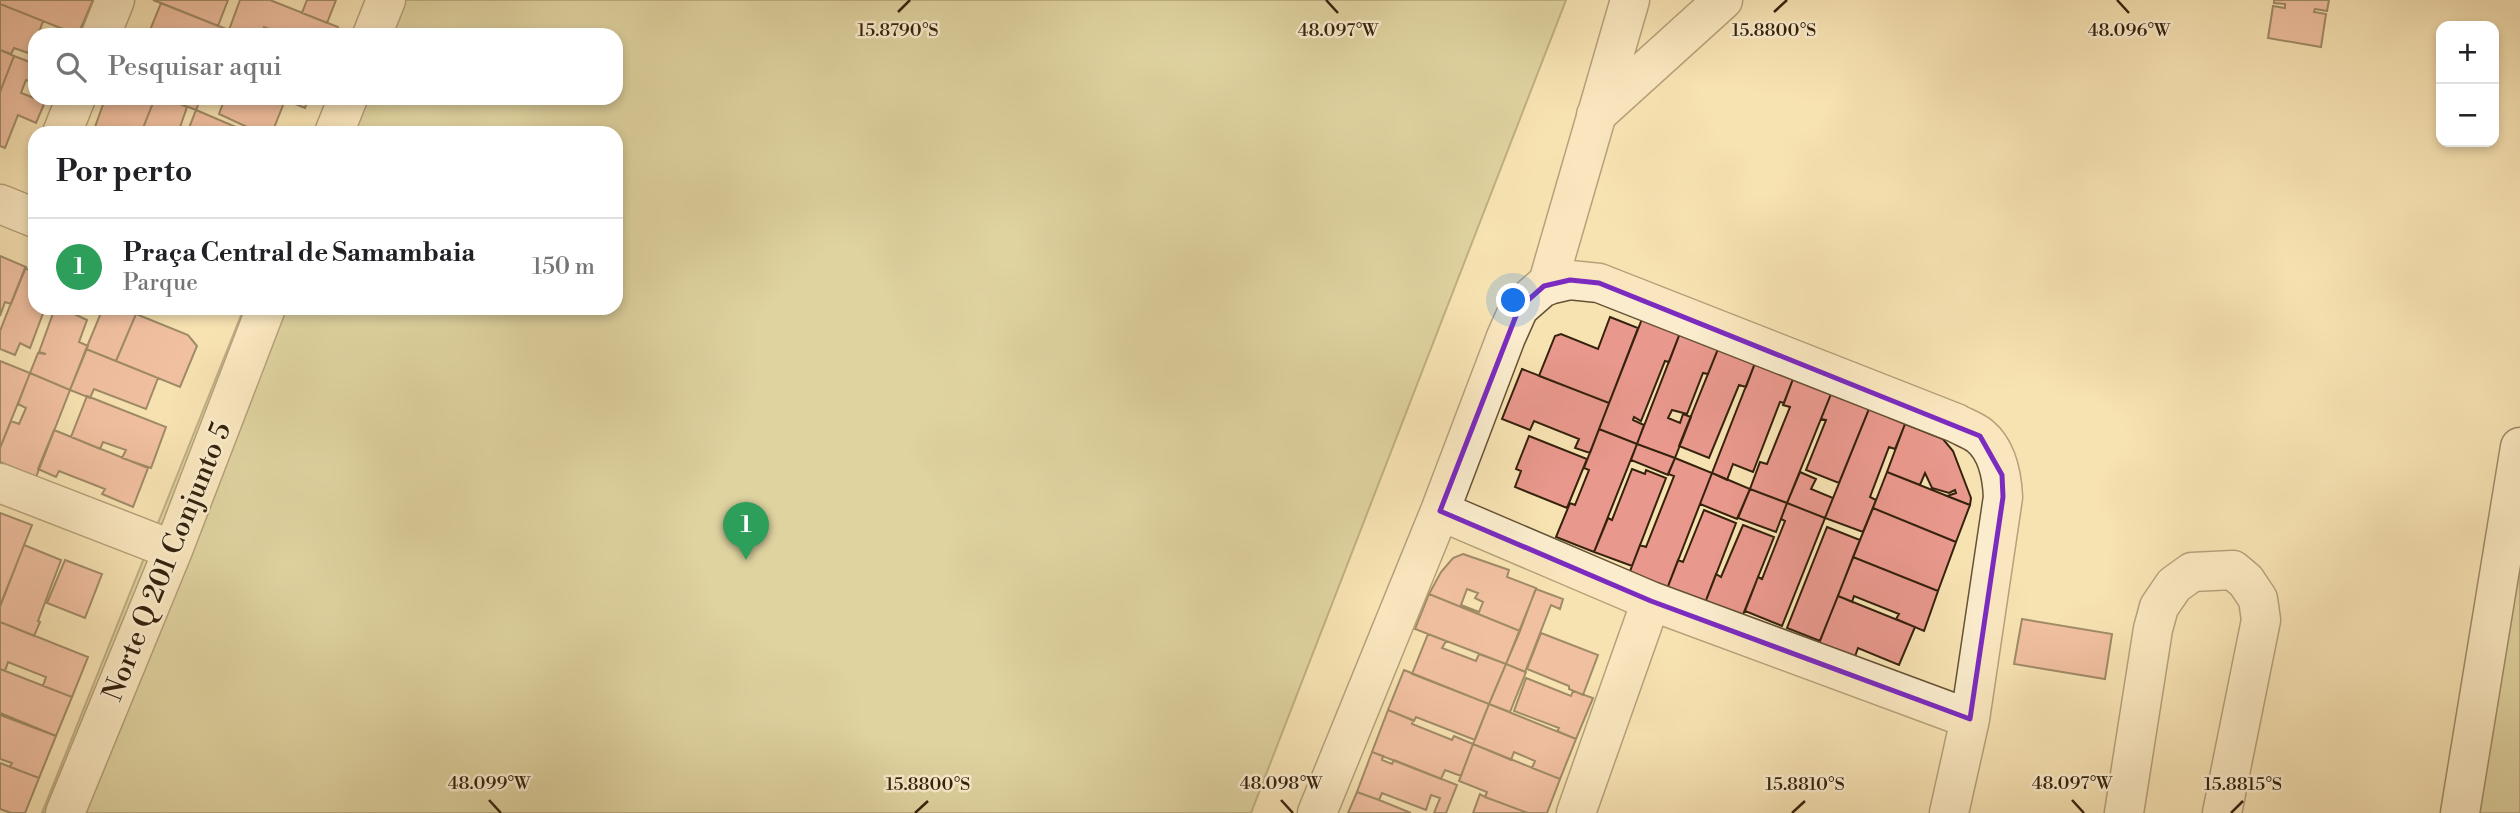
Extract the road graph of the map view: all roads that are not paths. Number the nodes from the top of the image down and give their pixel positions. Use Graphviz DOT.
graph roads {
  1 [pos="116,0"];
  2 [pos="386,0"];
  3 [pos="1630,0"];
  4 [pos="1723,0"];
  5 [pos="105,28"];
  6 [pos="375,28"];
  7 [pos="73,105"];
  8 [pos="345,105"];
  9 [pos="1596,115"];
  10 [pos="65,126"];
  11 [pos="337,126"];
  12 [pos="1546,286"];
  13 [pos="263,315"];
  14 [pos="2520,447"];
  15 [pos="0,483"];
  16 [pos="1440,512"];
  17 [pos="173,550"];
  18 [pos="1651,601"];
  19 [pos="1970,719"];
  20 [pos="1583,811"];
  21 [pos="65,813"];
  22 [pos="1317,813"];
  23 [pos="1949,813"];
  24 [pos="2124,813"];
  25 [pos="2222,813"];
  26 [pos="2460,813"];
  1 -- 5 [label="street"];
  2 -- 6 [label="street"];
  3 -- 9 [label="street"];
  4 -- 9 [label="street"];
  7 -- 10 [label="street"];
  8 -- 11 [label="street"];
  9 -- 12 [label="street"];
  12 -- 16 [label="street"];
  12 -- 19 [label="street"];
  13 -- 17 [label="street, Norte Q 201 Conjunto 5"];
  14 -- 26 [label="street"];
  15 -- 17 [label="street"];
  16 -- 18 [label="street"];
  16 -- 22 [label="street"];
  17 -- 21 [label="street, Norte Q 201 Conjunto 5"];
  18 -- 19 [label="street"];
  18 -- 20 [label="street"];
  19 -- 23 [label="street"];
  24 -- 25 [label="street"];
}
